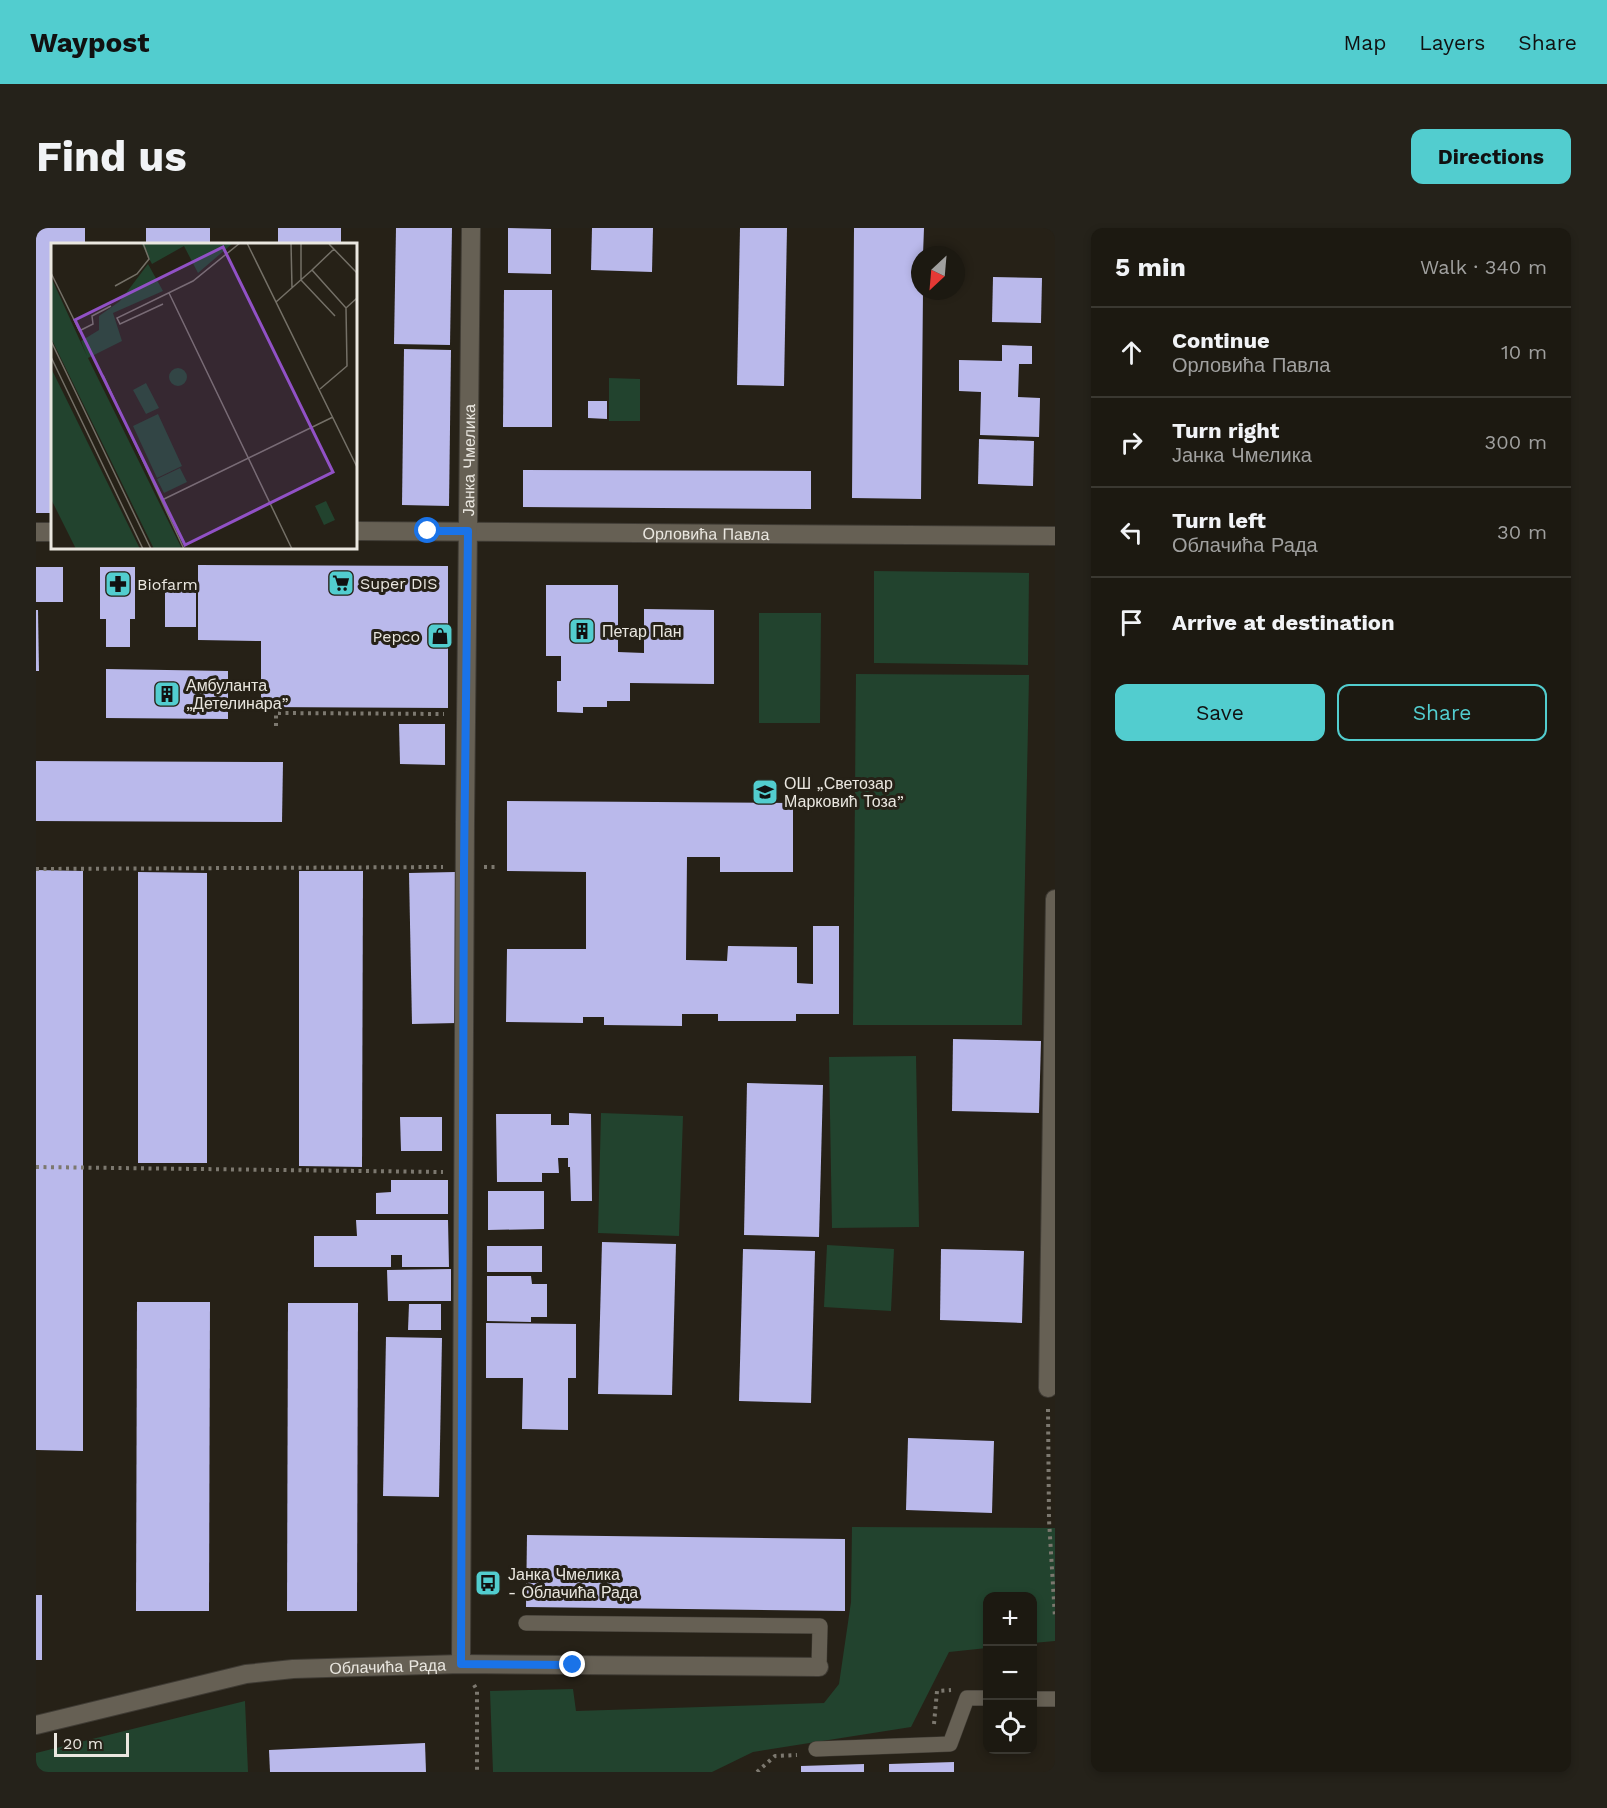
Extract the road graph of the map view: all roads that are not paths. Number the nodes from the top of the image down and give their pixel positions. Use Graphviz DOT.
graph roads {
  1 [pos="471,228"];
  2 [pos="357,531"];
  3 [pos="468,531"];
  4 [pos="1055,536"];
  5 [pos="1055,899"];
  6 [pos="1048,1388"];
  7 [pos="526,1623"];
  8 [pos="461,1664"];
  9 [pos="819,1667"];
  10 [pos="983,1698"];
  11 [pos="1037,1698"];
  12 [pos="1055,1699"];
  13 [pos="36,1725"];
  14 [pos="816,1749"];
  1 -- 3 [label="street, Јанка Чмелика"];
  2 -- 3 [label="street, Орловића Павла"];
  3 -- 4 [label="street, Орловића Павла"];
  3 -- 8 [label="street, Јанка Чмелика"];
  5 -- 6 [label="street"];
  7 -- 9 [label="lane"];
  8 -- 9 [label="street, Облачића Рада"];
  8 -- 13 [label="street, Облачића Рада"];
  10 -- 14 [label="lane"];
  11 -- 12 [label="lane"];
}
